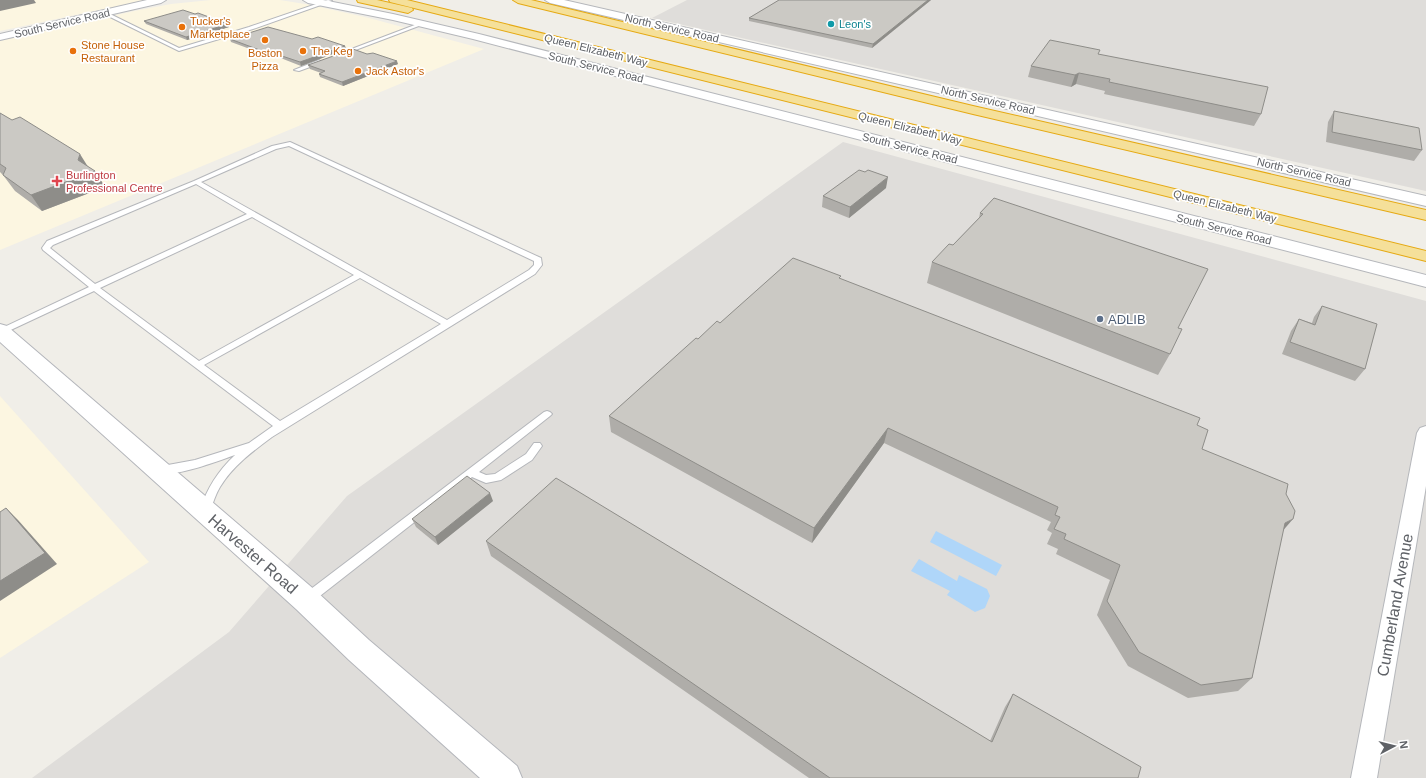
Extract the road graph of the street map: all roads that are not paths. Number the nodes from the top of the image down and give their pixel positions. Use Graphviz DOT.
graph roads {
  1 [pos="308,0"];
  2 [pos="362,0"];
  3 [pos="394,0"];
  4 [pos="518,0"];
  5 [pos="550,0"];
  6 [pos="165,1"];
  7 [pos="327,1"];
  8 [pos="104,13"];
  9 [pos="422,24"];
  10 [pos="519,31"];
  11 [pos="0,37"];
  12 [pos="340,54"];
  13 [pos="326,60"];
  14 [pos="297,70"];
  15 [pos="196,182"];
  16 [pos="1426,200"];
  17 [pos="252,214"];
  18 [pos="1426,215"];
  19 [pos="1426,256"];
  20 [pos="359,275"];
  21 [pos="1426,281"];
  22 [pos="95,288"];
  23 [pos="447,324"];
  24 [pos="0,332"];
  25 [pos="198,365"];
  26 [pos="547,414"];
  27 [pos="280,426"];
  28 [pos="1426,433"];
  29 [pos="252,446"];
  30 [pos="537,446"];
  31 [pos="158,470"];
  32 [pos="471,473"];
  33 [pos="205,511"];
  34 [pos="306,600"];
  35 [pos="505,778"];
  36 [pos="1364,778"];
  1 -- 7 [label="street, South Service Road"];
  2 -- 10 [label="highway"];
  3 -- 10 [label="highway, Queen Elizabeth Way"];
  4 -- 18 [label="highway"];
  5 -- 16 [label="street, North Service Road"];
  6 -- 8 [label="street, South Service Road"];
  7 -- 8 [label="lane"];
  7 -- 9 [label="street, South Service Road"];
  8 -- 11 [label="street, South Service Road"];
  9 -- 12 [label="lane"];
  9 -- 21 [label="street, South Service Road"];
  10 -- 19 [label="highway, Queen Elizabeth Way"];
  13 -- 14 [label="lane"];
  15 -- 17 [label="lane"];
  15 -- 22 [label="lane"];
  15 -- 23 [label="lane"];
  17 -- 20 [label="lane"];
  17 -- 22 [label="lane"];
  20 -- 23 [label="lane"];
  20 -- 25 [label="lane"];
  22 -- 24 [label="lane"];
  22 -- 25 [label="lane"];
  23 -- 27 [label="lane"];
  24 -- 31 [label="street, Harvester Road"];
  25 -- 27 [label="lane"];
  26 -- 32 [label="lane"];
  27 -- 29 [label="lane"];
  28 -- 36 [label="street, Cumberland Avenue"];
  29 -- 31 [label="lane"];
  29 -- 33 [label="lane"];
  30 -- 32 [label="lane"];
  31 -- 33 [label="street, Harvester Road"];
  32 -- 34 [label="lane"];
  33 -- 34 [label="street, Harvester Road"];
  34 -- 35 [label="street, Harvester Road"];
}
